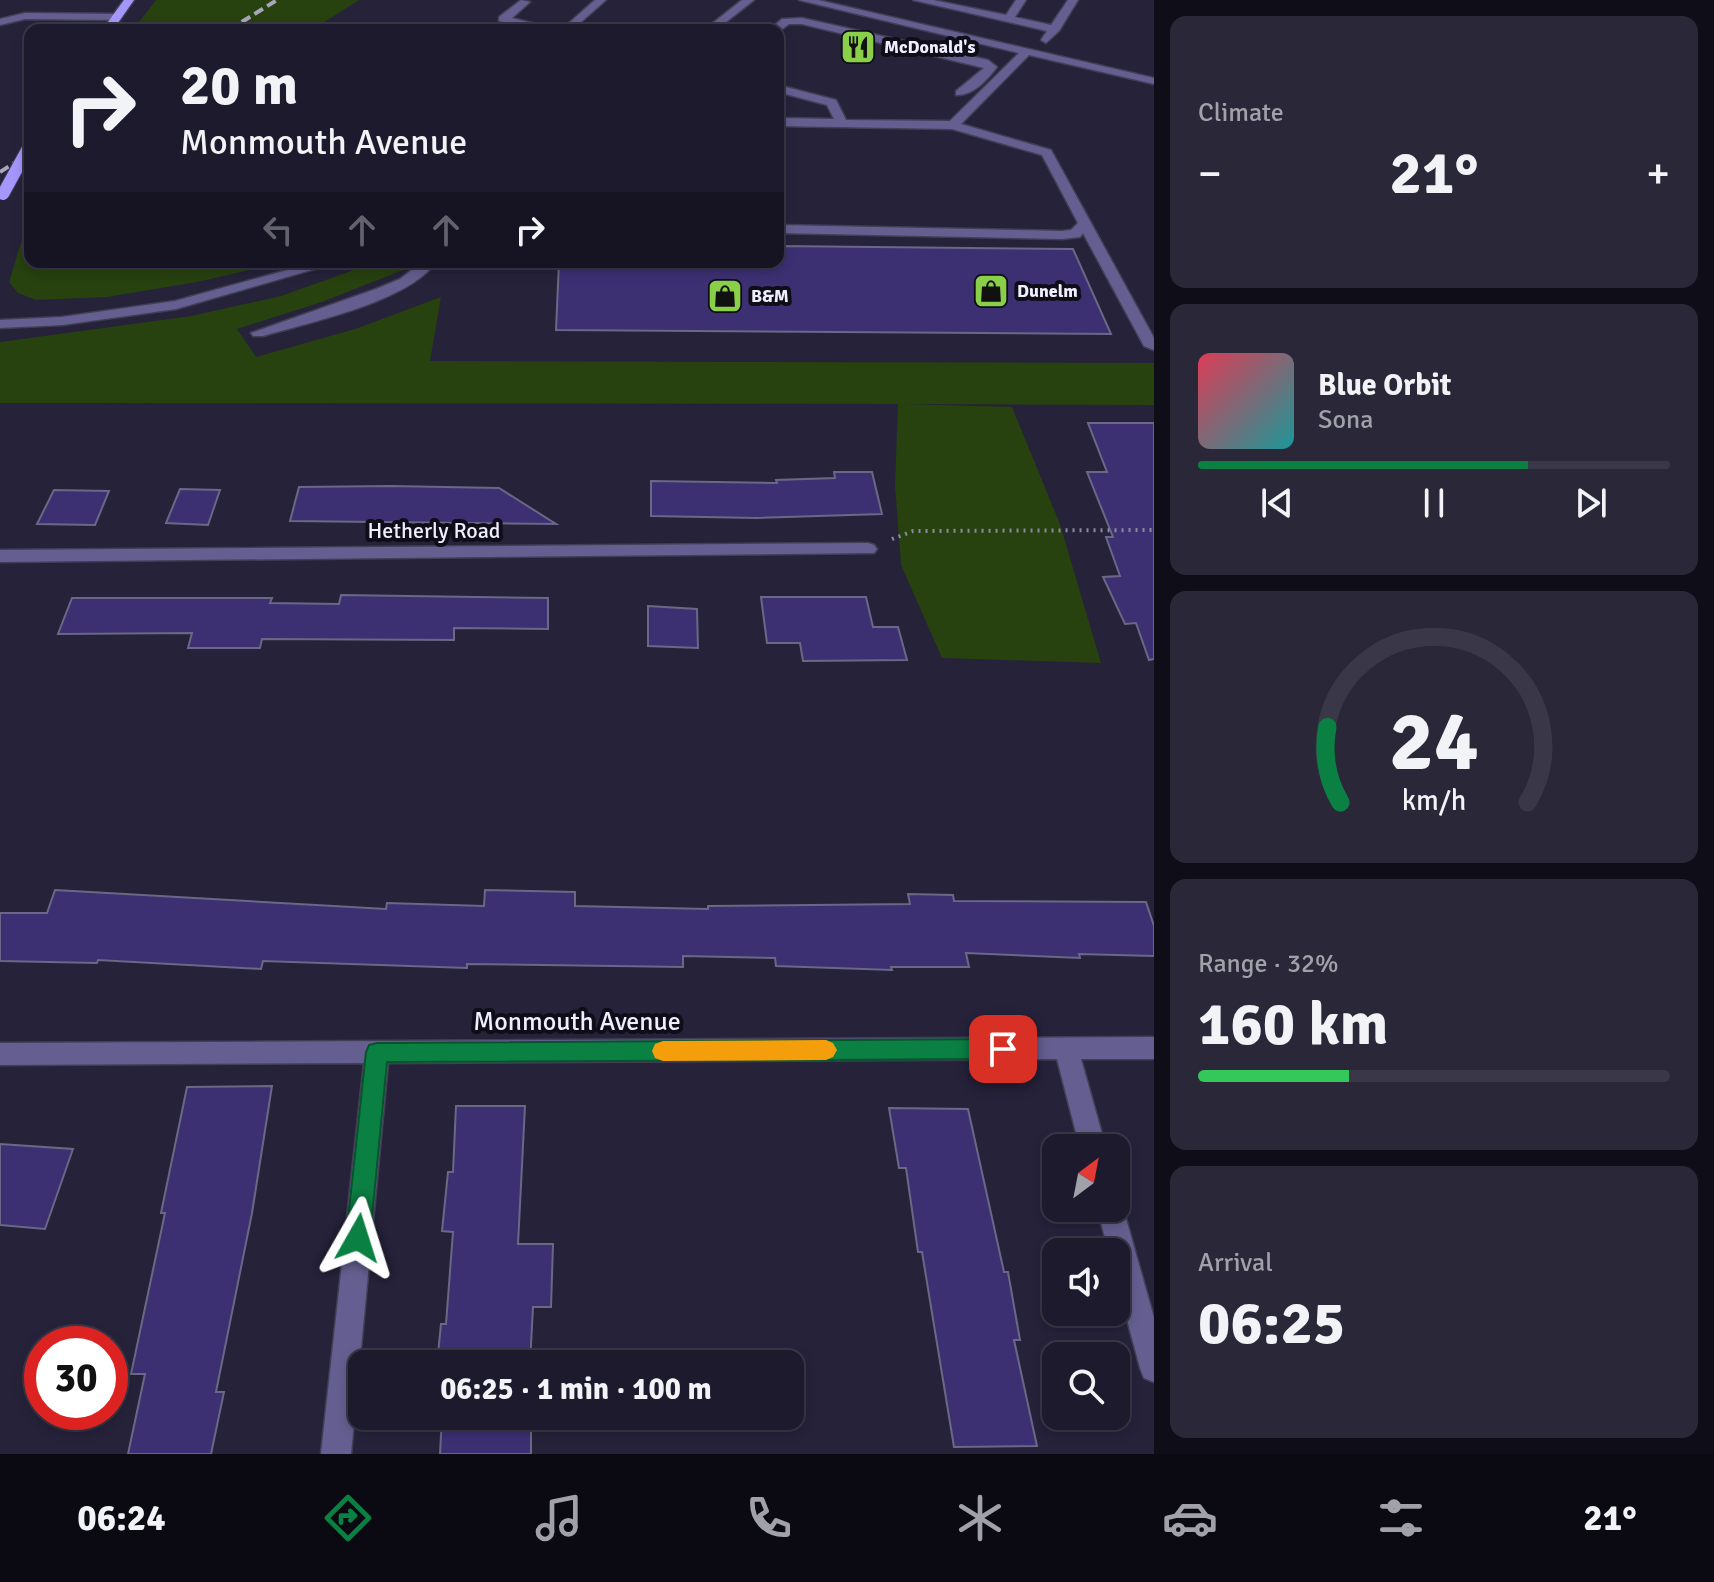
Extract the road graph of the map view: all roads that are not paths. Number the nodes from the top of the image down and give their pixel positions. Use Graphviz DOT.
graph roads {
  1 [pos="129,0"];
  2 [pos="601,0"];
  3 [pos="749,0"];
  4 [pos="804,0"];
  5 [pos="918,0"];
  6 [pos="1021,0"];
  7 [pos="1073,0"];
  8 [pos="525,2"];
  9 [pos="116,17"];
  10 [pos="1009,19"];
  11 [pos="0,22"];
  12 [pos="111,24"];
  13 [pos="527,24"];
  14 [pos="573,24"];
  15 [pos="717,24"];
  16 [pos="782,24"];
  17 [pos="1055,29"];
  18 [pos="1030,52"];
  19 [pos="1154,81"];
  20 [pos="784,89"];
  21 [pos="980,98"];
  22 [pos="784,122"];
  23 [pos="842,123"];
  24 [pos="953,125"];
  25 [pos="24,156"];
  26 [pos="1,197"];
  27 [pos="1085,224"];
  28 [pos="784,229"];
  29 [pos="310,268"];
  30 [pos="426,268"];
  31 [pos="0,324"];
  32 [pos="258,333"];
  33 [pos="1151,346"];
  34 [pos="868,549"];
  35 [pos="0,556"];
  36 [pos="1154,1048"];
  37 [pos="1066,1049"];
  38 [pos="377,1052"];
  39 [pos="0,1054"];
  40 [pos="1089,1134"];
  41 [pos="1114,1222"];
  42 [pos="1154,1368"];
  43 [pos="336,1454"];
  1 -- 9 [label="main road"];
  2 -- 14 [label="street"];
  3 -- 15 [label="street"];
  4 -- 18 [label="street"];
  5 -- 10 [label="street"];
  6 -- 10 [label="street"];
  7 -- 17 [label="street"];
  8 -- 13 [label="street"];
  9 -- 11 [label="street"];
  9 -- 12 [label="main road"];
  10 -- 17 [label="street"];
  16 -- 21 [label="street"];
  17 -- 18 [label="street"];
  18 -- 19 [label="street"];
  18 -- 21 [label="street"];
  20 -- 23 [label="street"];
  21 -- 24 [label="street"];
  22 -- 23 [label="street"];
  23 -- 24 [label="street"];
  24 -- 27 [label="street"];
  25 -- 26 [label="main road, bridge"];
  27 -- 28 [label="street"];
  27 -- 33 [label="street"];
  29 -- 31 [label="street"];
  30 -- 32 [label="street"];
  34 -- 35 [label="street, Hetherly Road"];
  36 -- 37 [label="street, Monmouth Avenue"];
  37 -- 38 [label="street, Monmouth Avenue"];
  37 -- 40 [label="street"];
  38 -- 39 [label="street, Monmouth Avenue"];
  38 -- 43 [label="street"];
  41 -- 42 [label="street"];
}
